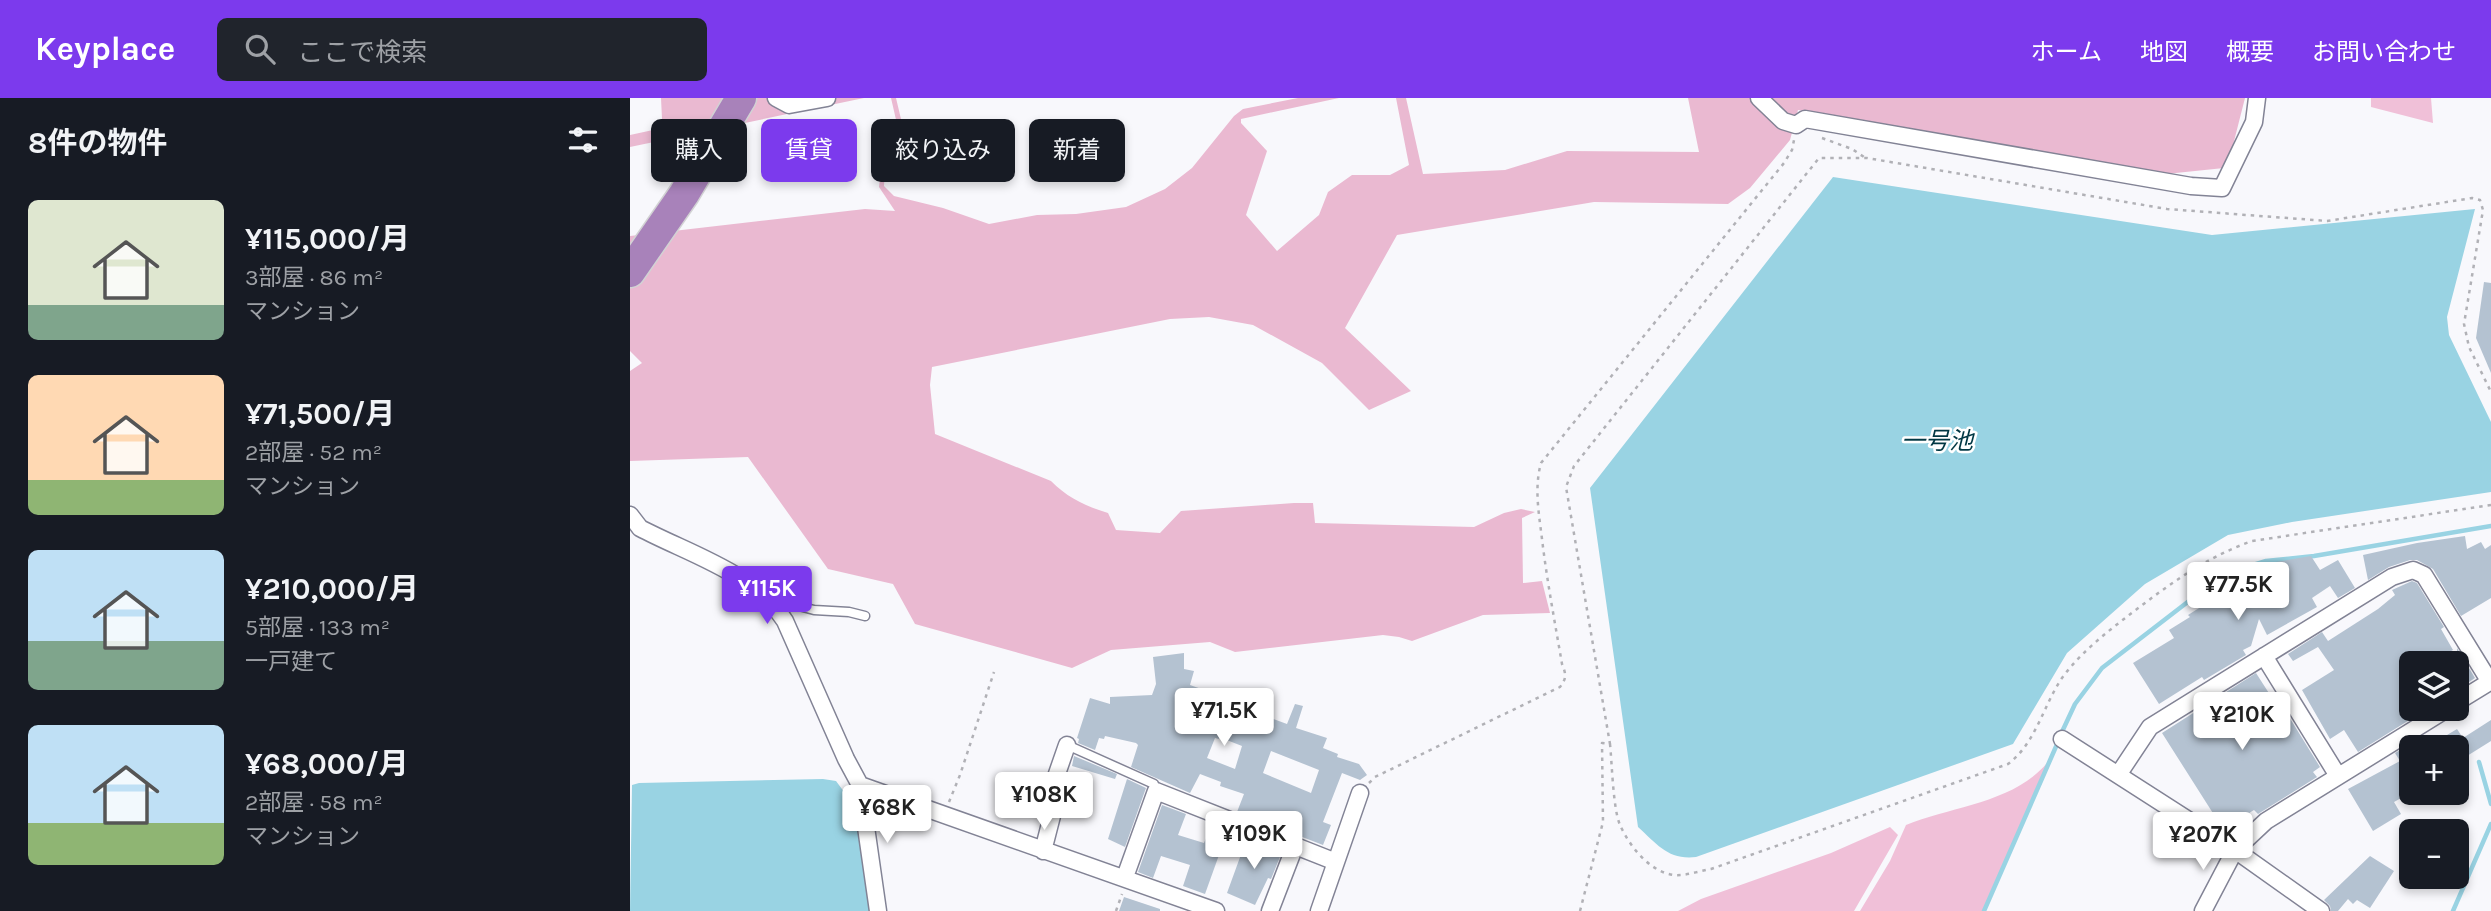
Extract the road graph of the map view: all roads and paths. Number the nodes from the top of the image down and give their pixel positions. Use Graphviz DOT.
graph roads {
  1 [pos="722,98"];
  2 [pos="741,98"];
  3 [pos="827,98"];
  4 [pos="1759,98"];
  5 [pos="2257,98"];
  6 [pos="778,99"];
  7 [pos="1796,125"];
  8 [pos="1867,158"];
  9 [pos="630,242"];
  10 [pos="630,272"];
  11 [pos="2491,392"];
  12 [pos="2491,505"];
  13 [pos="630,515"];
  14 [pos="776,606"];
  15 [pos="865,616"];
  16 [pos="2264,656"];
  17 [pos="995,672"];
  18 [pos="2490,682"];
  19 [pos="2469,695"];
  20 [pos="2427,721"];
  21 [pos="2062,739"];
  22 [pos="1610,744"];
  23 [pos="1067,745"];
  24 [pos="2122,769"];
  25 [pos="2338,776"];
  26 [pos="860,785"];
  27 [pos="1156,791"];
  28 [pos="1360,793"];
  29 [pos="945,816"];
  30 [pos="1295,846"];
  31 [pos="2235,850"];
  32 [pos="1043,851"];
  33 [pos="1336,862"];
  34 [pos="1125,877"];
  35 [pos="878,911"];
  36 [pos="1216,911"];
  37 [pos="1270,911"];
  38 [pos="1319,911"];
  39 [pos="1580,911"];
  40 [pos="2203,911"];
  41 [pos="2321,911"];
  1 -- 9 [label="highway"];
  2 -- 10 [label="highway"];
  3 -- 6 [label="street"];
  4 -- 7 [label="street"];
  5 -- 7 [label="street"];
  7 -- 8 [label="path"];
  7 -- 28 [label="path"];
  8 -- 11 [label="path"];
  8 -- 22 [label="path"];
  12 -- 22 [label="path"];
  13 -- 14 [label="street"];
  14 -- 15 [label="lane"];
  14 -- 26 [label="street"];
  16 -- 18 [label="street"];
  16 -- 24 [label="street"];
  16 -- 25 [label="street"];
  17 -- 29 [label="path"];
  18 -- 19 [label="street"];
  20 -- 25 [label="street"];
  21 -- 31 [label="street"];
  22 -- 39 [label="path"];
  23 -- 27 [label="lane"];
  23 -- 32 [label="street"];
  25 -- 31 [label="street"];
  26 -- 29 [label="street"];
  26 -- 35 [label="street"];
  27 -- 30 [label="street"];
  27 -- 34 [label="street"];
  28 -- 33 [label="street"];
  29 -- 32 [label="street"];
  30 -- 33 [label="street"];
  30 -- 37 [label="street"];
  31 -- 40 [label="street"];
  31 -- 41 [label="street"];
  32 -- 34 [label="street"];
  33 -- 38 [label="street"];
  34 -- 36 [label="street"];
}
